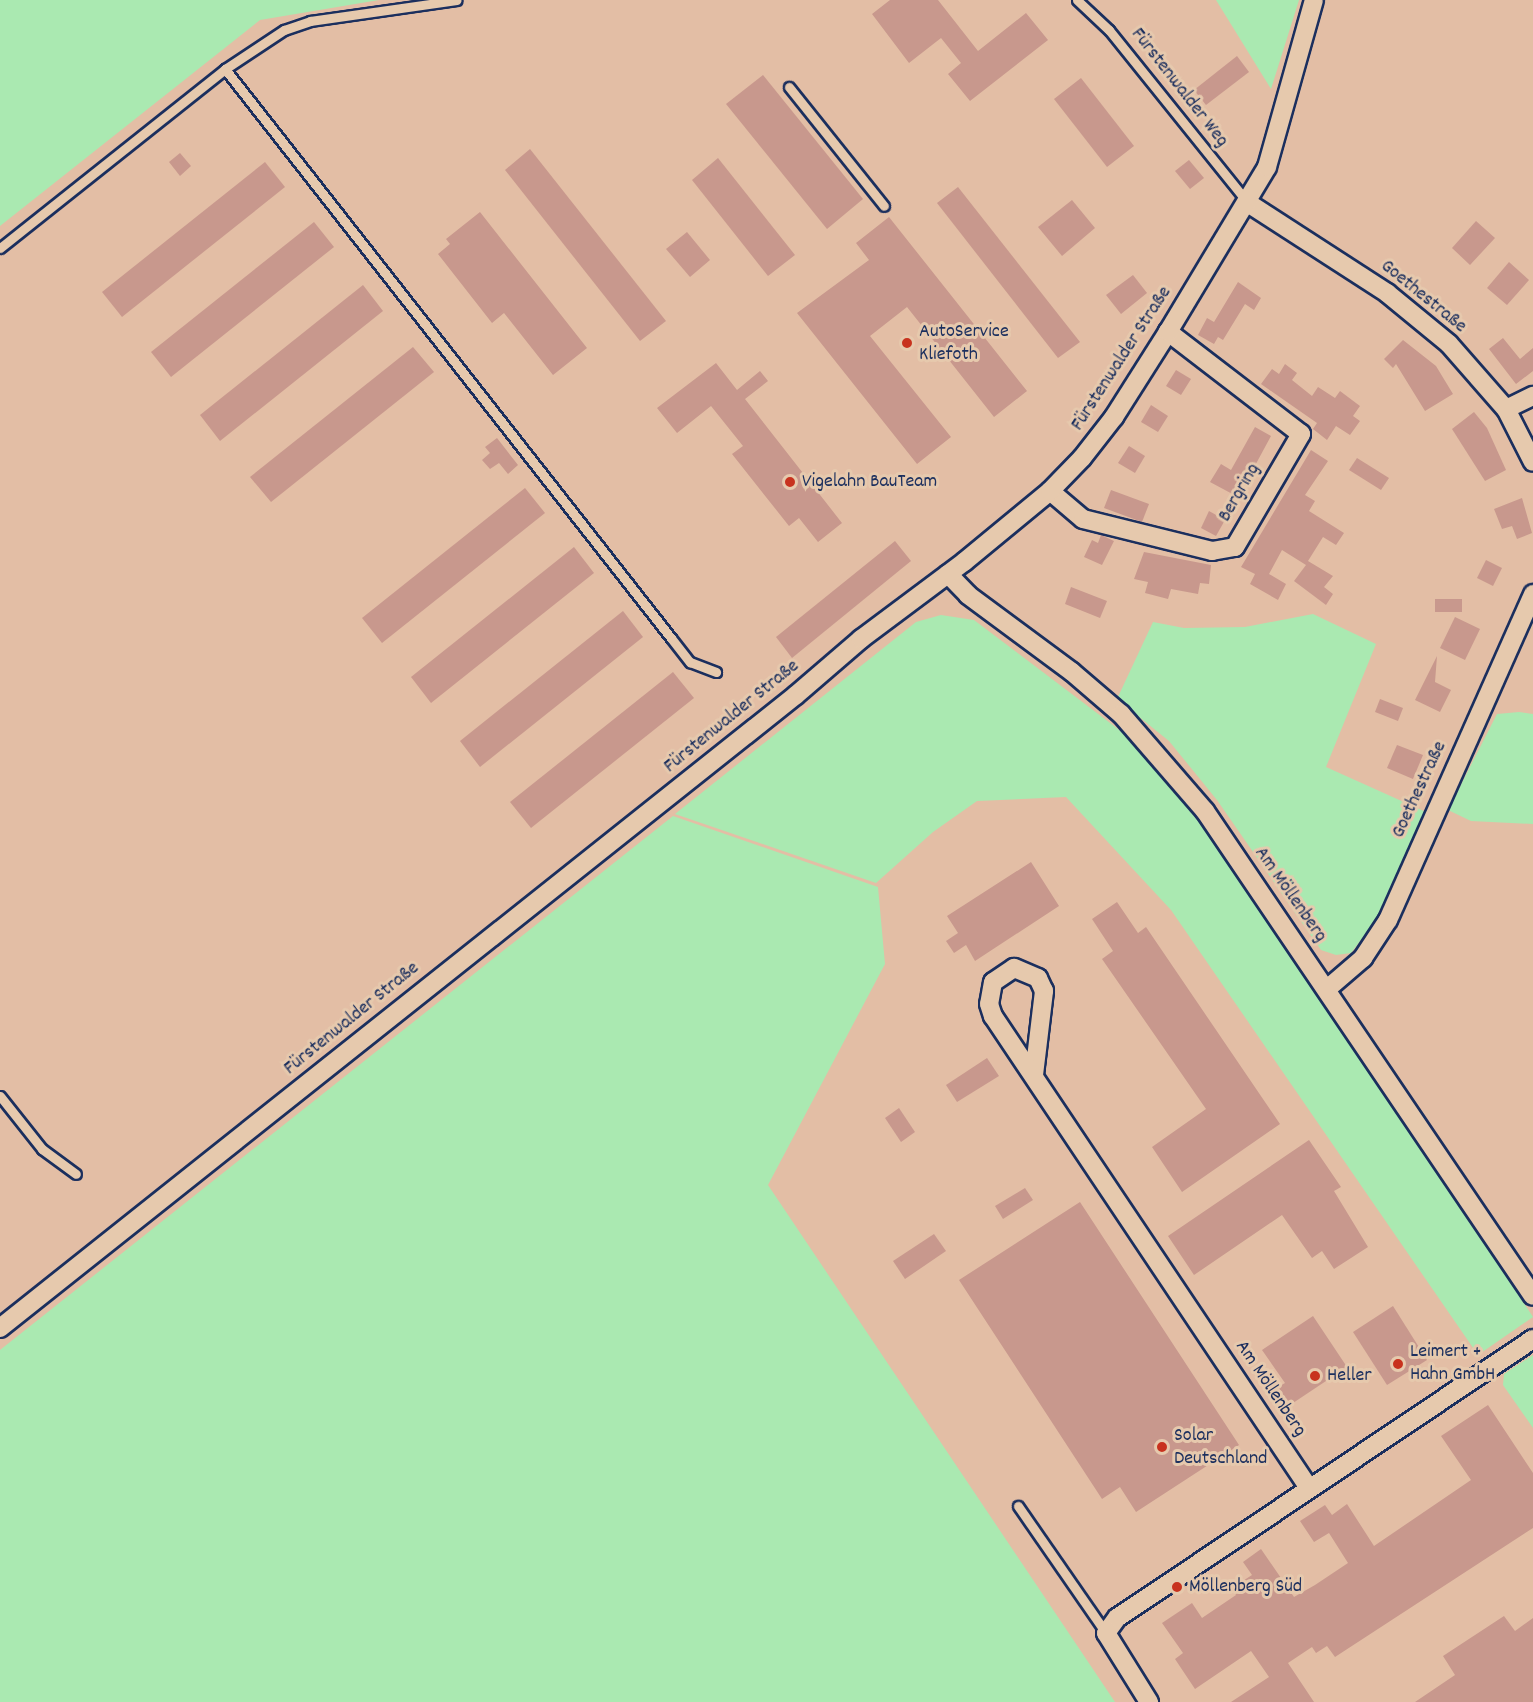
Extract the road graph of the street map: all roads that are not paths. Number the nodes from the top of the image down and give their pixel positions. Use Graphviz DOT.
graph roads {
  1 [pos="457,0"];
  2 [pos="1077,0"];
  3 [pos="1314,0"];
  4 [pos="225,69"];
  5 [pos="789,87"];
  6 [pos="1248,203"];
  7 [pos="884,206"];
  8 [pos="0,248"];
  9 [pos="1168,332"];
  10 [pos="1533,396"];
  11 [pos="1506,409"];
  12 [pos="1533,462"];
  13 [pos="1050,490"];
  14 [pos="948,574"];
  15 [pos="1533,594"];
  16 [pos="716,672"];
  17 [pos="1327,989"];
  18 [pos="1034,1075"];
  19 [pos="0,1096"];
  20 [pos="76,1174"];
  21 [pos="1533,1296"];
  22 [pos="0,1328"];
  23 [pos="1533,1339"];
  24 [pos="1309,1488"];
  25 [pos="1018,1506"];
  26 [pos="1106,1633"];
  27 [pos="1149,1702"];
  1 -- 4 [label="lane"];
  2 -- 6 [label="lane, Fürstenwalder Weg"];
  3 -- 6 [label="street, Fürstenwalder Straße"];
  4 -- 8 [label="lane"];
  4 -- 16 [label="lane"];
  5 -- 7 [label="lane"];
  6 -- 9 [label="street, Fürstenwalder Straße"];
  6 -- 11 [label="street, Goethestraße"];
  9 -- 13 [label="street, Fürstenwalder Straße"];
  9 -- 13 [label="street, Bergring"];
  10 -- 11 [label="street"];
  11 -- 12 [label="street, Goethestraße"];
  13 -- 14 [label="street, Fürstenwalder Straße"];
  14 -- 17 [label="street, Am Möllenberg"];
  14 -- 22 [label="street, Fürstenwalder Straße"];
  15 -- 17 [label="street, Goethestraße"];
  17 -- 21 [label="street, Am Möllenberg"];
  18 -- 18 [label="street, Am Möllenberg"];
  18 -- 24 [label="street, Am Möllenberg"];
  19 -- 20 [label="lane"];
  23 -- 24 [label="street"];
  24 -- 26 [label="street"];
  25 -- 26 [label="lane"];
  26 -- 27 [label="street"];
}
